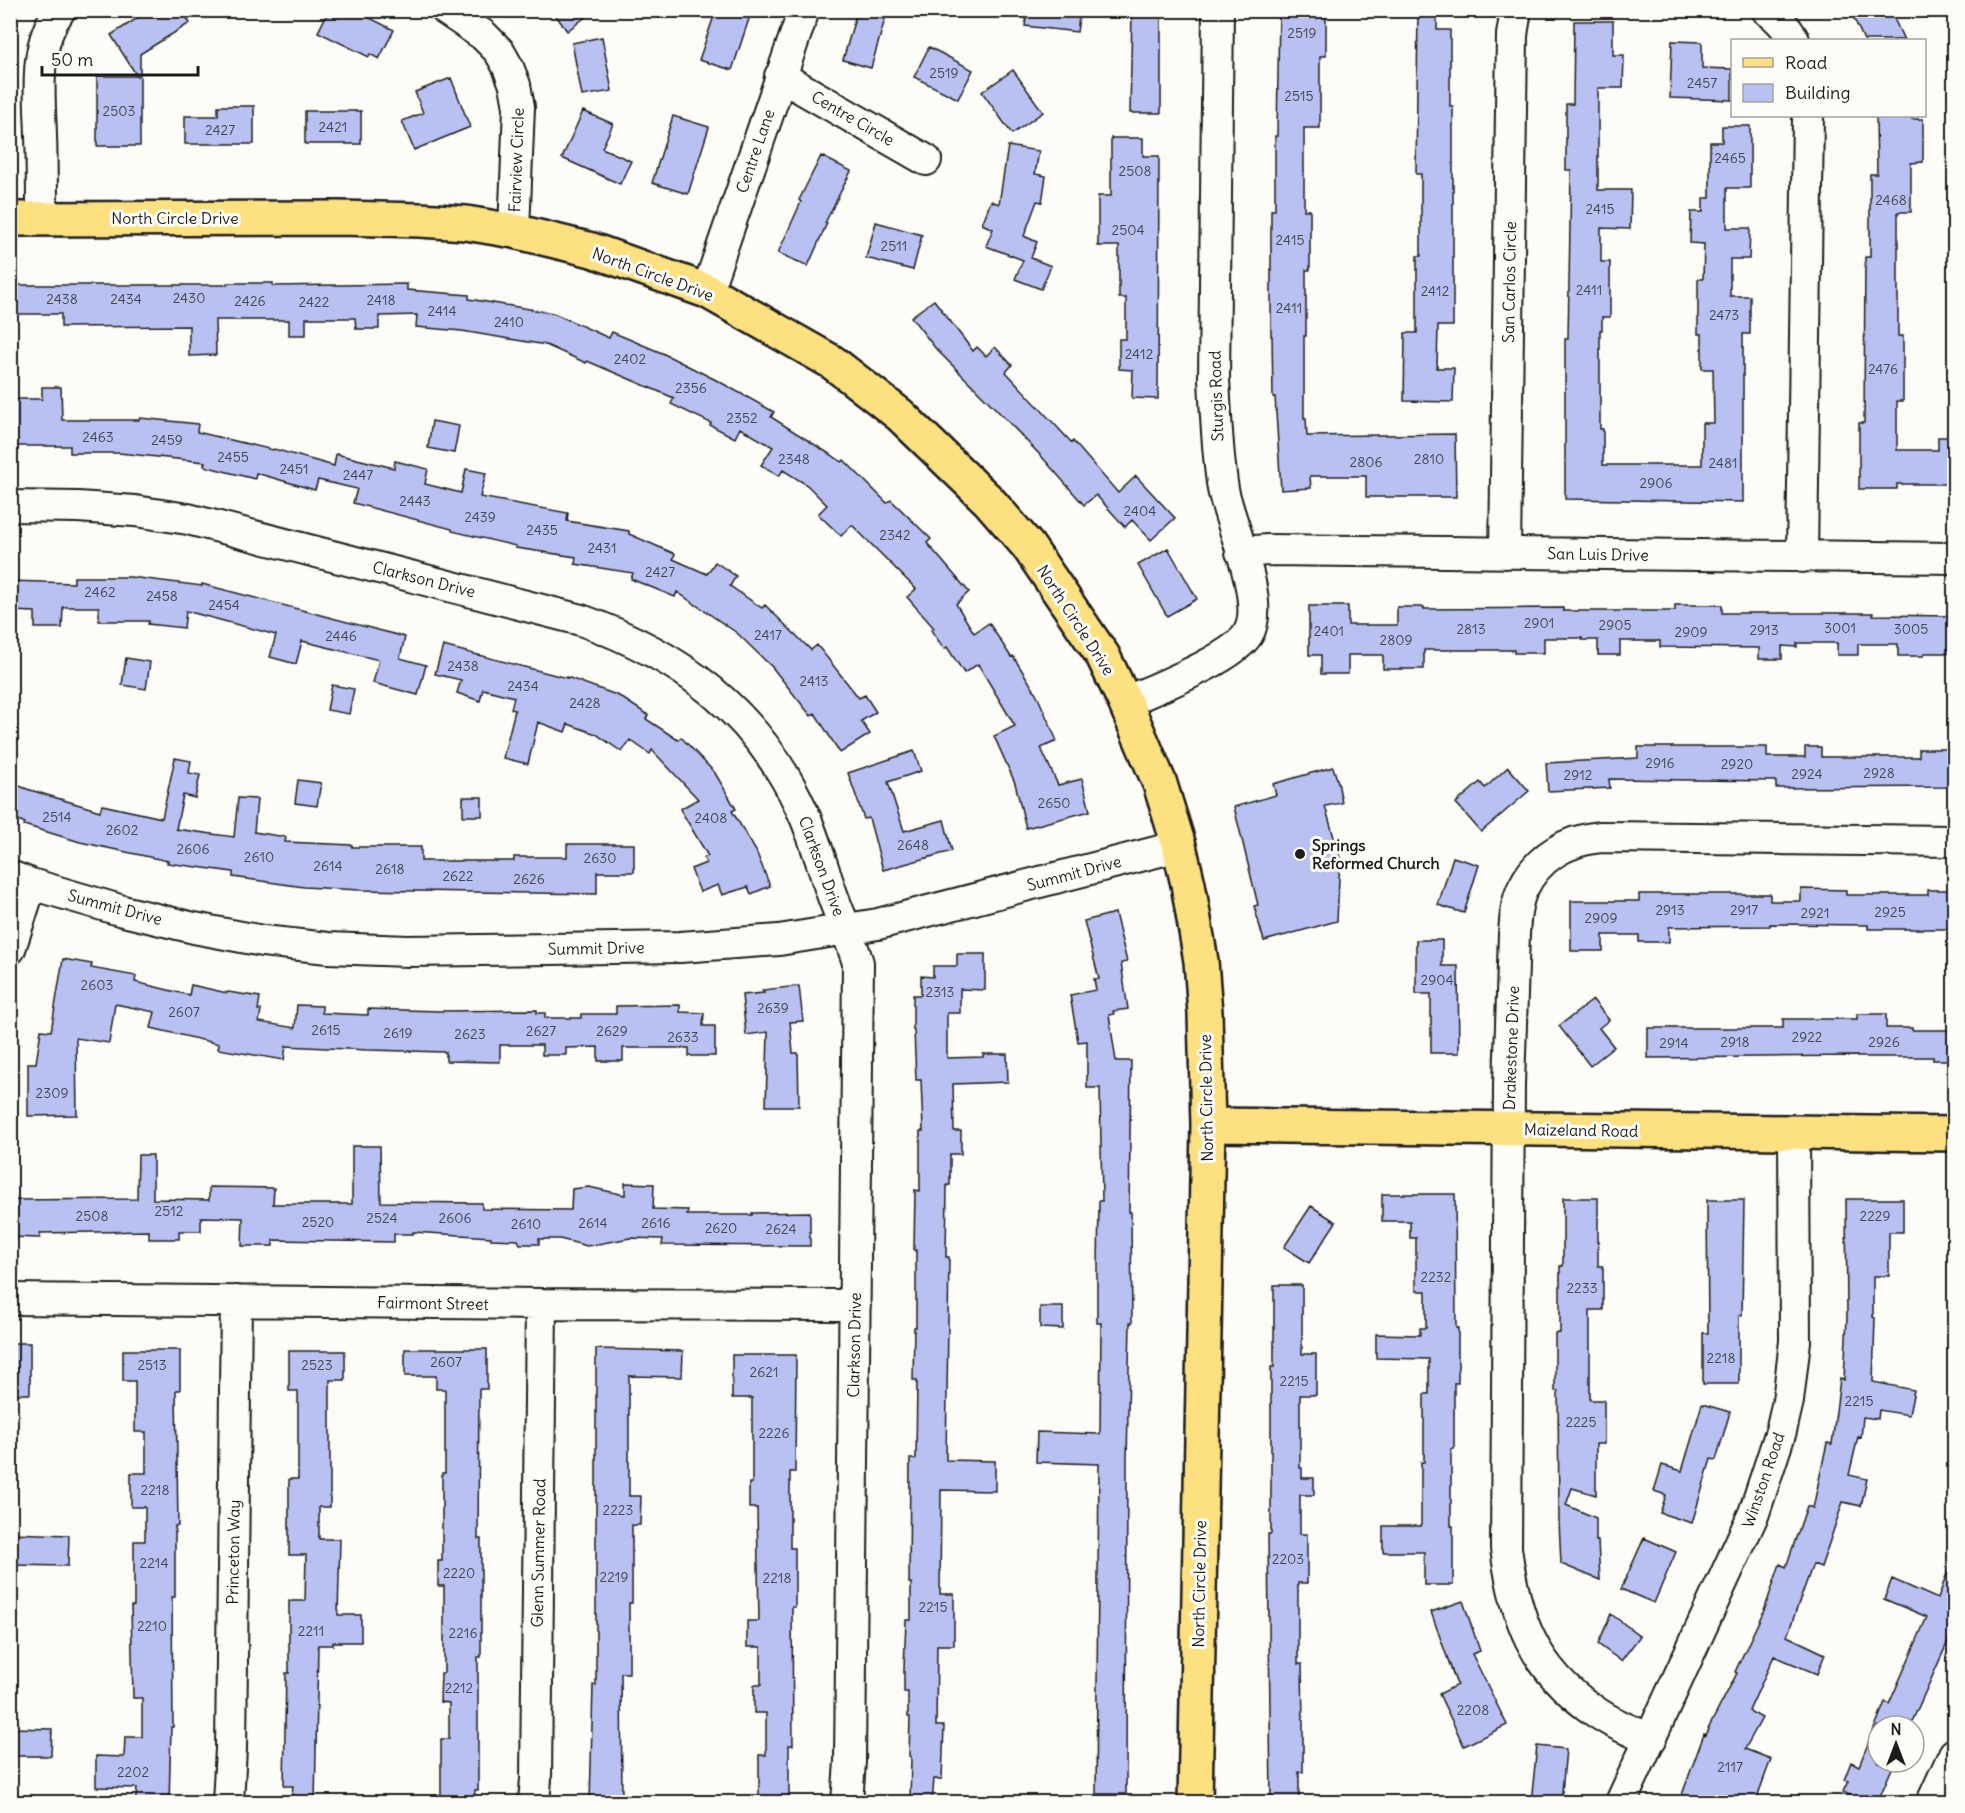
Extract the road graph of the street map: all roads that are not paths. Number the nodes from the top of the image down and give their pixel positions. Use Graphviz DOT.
graph roads {
  1 [pos="60,10"];
  2 [pos="446,10"];
  3 [pos="804,10"];
  4 [pos="1218,10"];
  5 [pos="1516,10"];
  6 [pos="1767,10"];
  7 [pos="1793,39"];
  8 [pos="780,76"];
  9 [pos="1808,117"];
  10 [pos="926,160"];
  11 [pos="26,219"];
  12 [pos="514,231"];
  13 [pos="707,291"];
  14 [pos="10,506"];
  15 [pos="1241,552"];
  16 [pos="1505,553"];
  17 [pos="1802,557"];
  18 [pos="1954,558"];
  19 [pos="1125,702"];
  20 [pos="1954,841"];
  21 [pos="1179,846"];
  22 [pos="21,880"];
  23 [pos="845,930"];
  24 [pos="10,949"];
  25 [pos="1208,1125"];
  26 [pos="1509,1130"];
  27 [pos="1794,1132"];
  28 [pos="1954,1134"];
  29 [pos="10,1299"];
  30 [pos="236,1301"];
  31 [pos="541,1304"];
  32 [pos="855,1305"];
  33 [pos="1651,1739"];
  34 [pos="1954,1754"];
  35 [pos="228,1803"];
  36 [pos="534,1803"];
  37 [pos="847,1803"];
  38 [pos="1196,1803"];
  39 [pos="1621,1803"];
  40 [pos="1932,1803"];
  1 -- 11 [label="street"];
  2 -- 12 [label="street, Fairview Circle"];
  3 -- 8 [label="street, Centre Lane"];
  4 -- 15 [label="street, Sturgis Road"];
  5 -- 16 [label="street, San Carlos Circle"];
  6 -- 7 [label="street"];
  8 -- 10 [label="street, Centre Circle"];
  8 -- 13 [label="street, Centre Lane"];
  9 -- 17 [label="street"];
  11 -- 12 [label="main road, North Circle Drive"];
  12 -- 13 [label="main road, North Circle Drive"];
  13 -- 19 [label="main road, North Circle Drive"];
  14 -- 23 [label="street, Clarkson Drive"];
  15 -- 16 [label="street, San Luis Drive"];
  15 -- 19 [label="street, Sturgis Road"];
  16 -- 17 [label="street, San Luis Drive"];
  17 -- 18 [label="street, San Luis Drive"];
  19 -- 21 [label="main road, North Circle Drive"];
  20 -- 26 [label="street, Drakestone Drive"];
  21 -- 23 [label="street, Summit Drive"];
  21 -- 25 [label="main road, North Circle Drive"];
  22 -- 23 [label="street, Summit Drive"];
  22 -- 24 [label="street"];
  23 -- 32 [label="street, Clarkson Drive"];
  25 -- 26 [label="main road, Maizeland Road"];
  25 -- 38 [label="main road, North Circle Drive"];
  26 -- 27 [label="main road, Maizeland Road"];
  26 -- 33 [label="street, Drakestone Drive"];
  27 -- 28 [label="main road, Maizeland Road"];
  27 -- 33 [label="street, Winston Road"];
  29 -- 30 [label="street, Fairmont Street"];
  30 -- 31 [label="street, Fairmont Street"];
  30 -- 35 [label="street, Princeton Way"];
  31 -- 32 [label="street, Fairmont Street"];
  31 -- 36 [label="street, Glenn Summer Road"];
  32 -- 37 [label="street, Clarkson Drive"];
  33 -- 39 [label="street, Winston Road"];
  34 -- 40 [label="street"];
}
